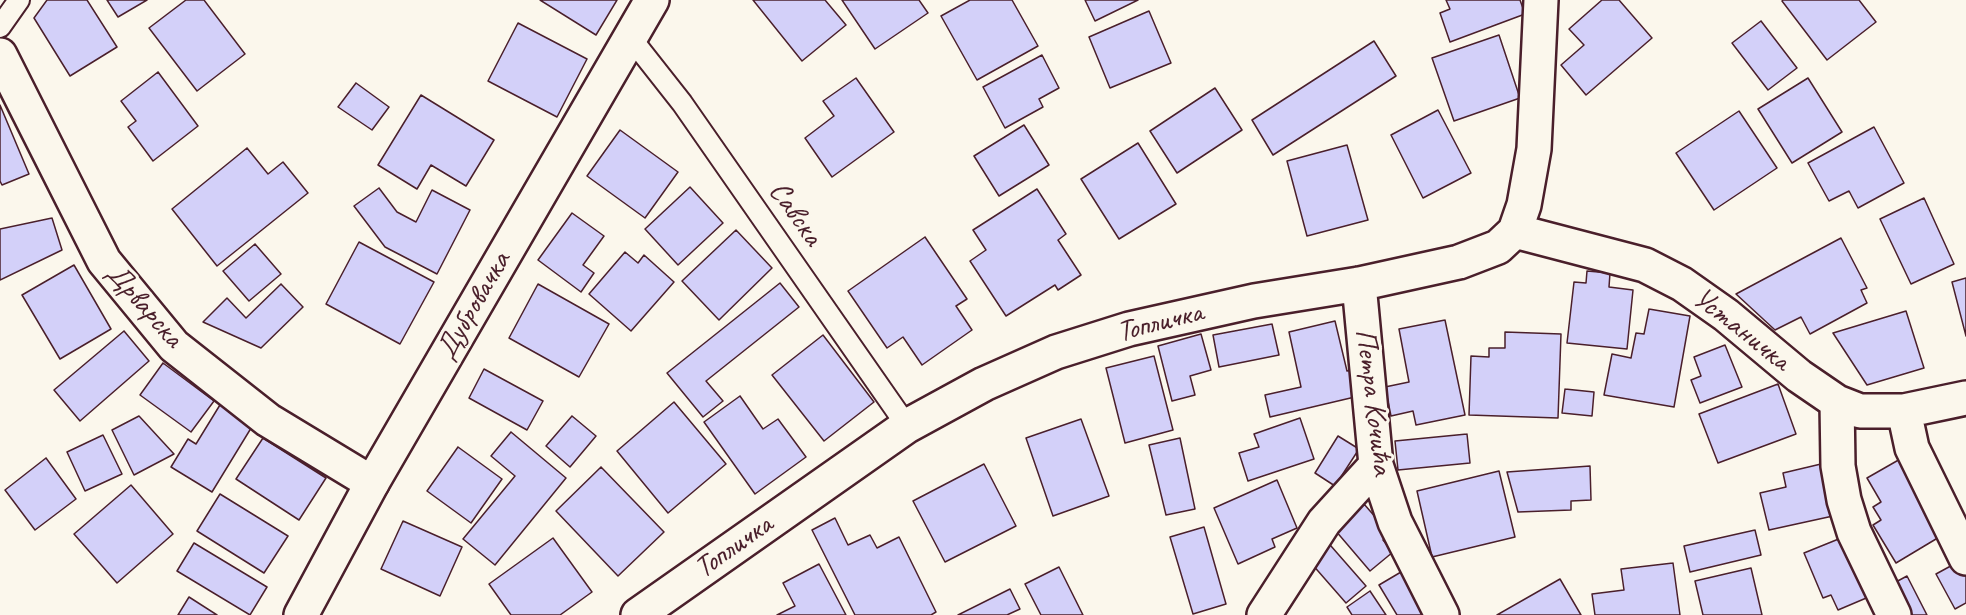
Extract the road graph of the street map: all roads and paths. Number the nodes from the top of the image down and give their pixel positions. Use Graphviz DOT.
graph roads {
  1 [pos="19,0"];
  2 [pos="652,0"];
  3 [pos="1541,0"];
  4 [pos="0,27"];
  5 [pos="630,37"];
  6 [pos="0,55"];
  7 [pos="1515,231"];
  8 [pos="1359,284"];
  9 [pos="1966,398"];
  10 [pos="1837,402"];
  11 [pos="1904,411"];
  12 [pos="907,426"];
  13 [pos="1376,465"];
  14 [pos="372,483"];
  15 [pos="1966,558"];
  16 [pos="301,615"];
  17 [pos="638,615"];
  18 [pos="1264,615"];
  19 [pos="1442,615"];
  20 [pos="1894,615"];
  1 -- 4 [label="lane"];
  2 -- 5 [label="street, Дубровачка"];
  3 -- 7 [label="street"];
  5 -- 12 [label="lane, Савска"];
  5 -- 14 [label="street, Дубровачка"];
  6 -- 14 [label="street, Дрварска"];
  7 -- 8 [label="street, Топличка"];
  7 -- 10 [label="street, Устаничка"];
  8 -- 12 [label="street, Топличка"];
  8 -- 13 [label="street, Петра Кочића"];
  9 -- 11 [label="street, Устаничка"];
  10 -- 11 [label="street, Устаничка"];
  10 -- 20 [label="street"];
  11 -- 15 [label="street"];
  12 -- 17 [label="street, Топличка"];
  13 -- 18 [label="street"];
  13 -- 19 [label="street, Петра Кочића"];
  14 -- 16 [label="street, Дубровачка"];
}
